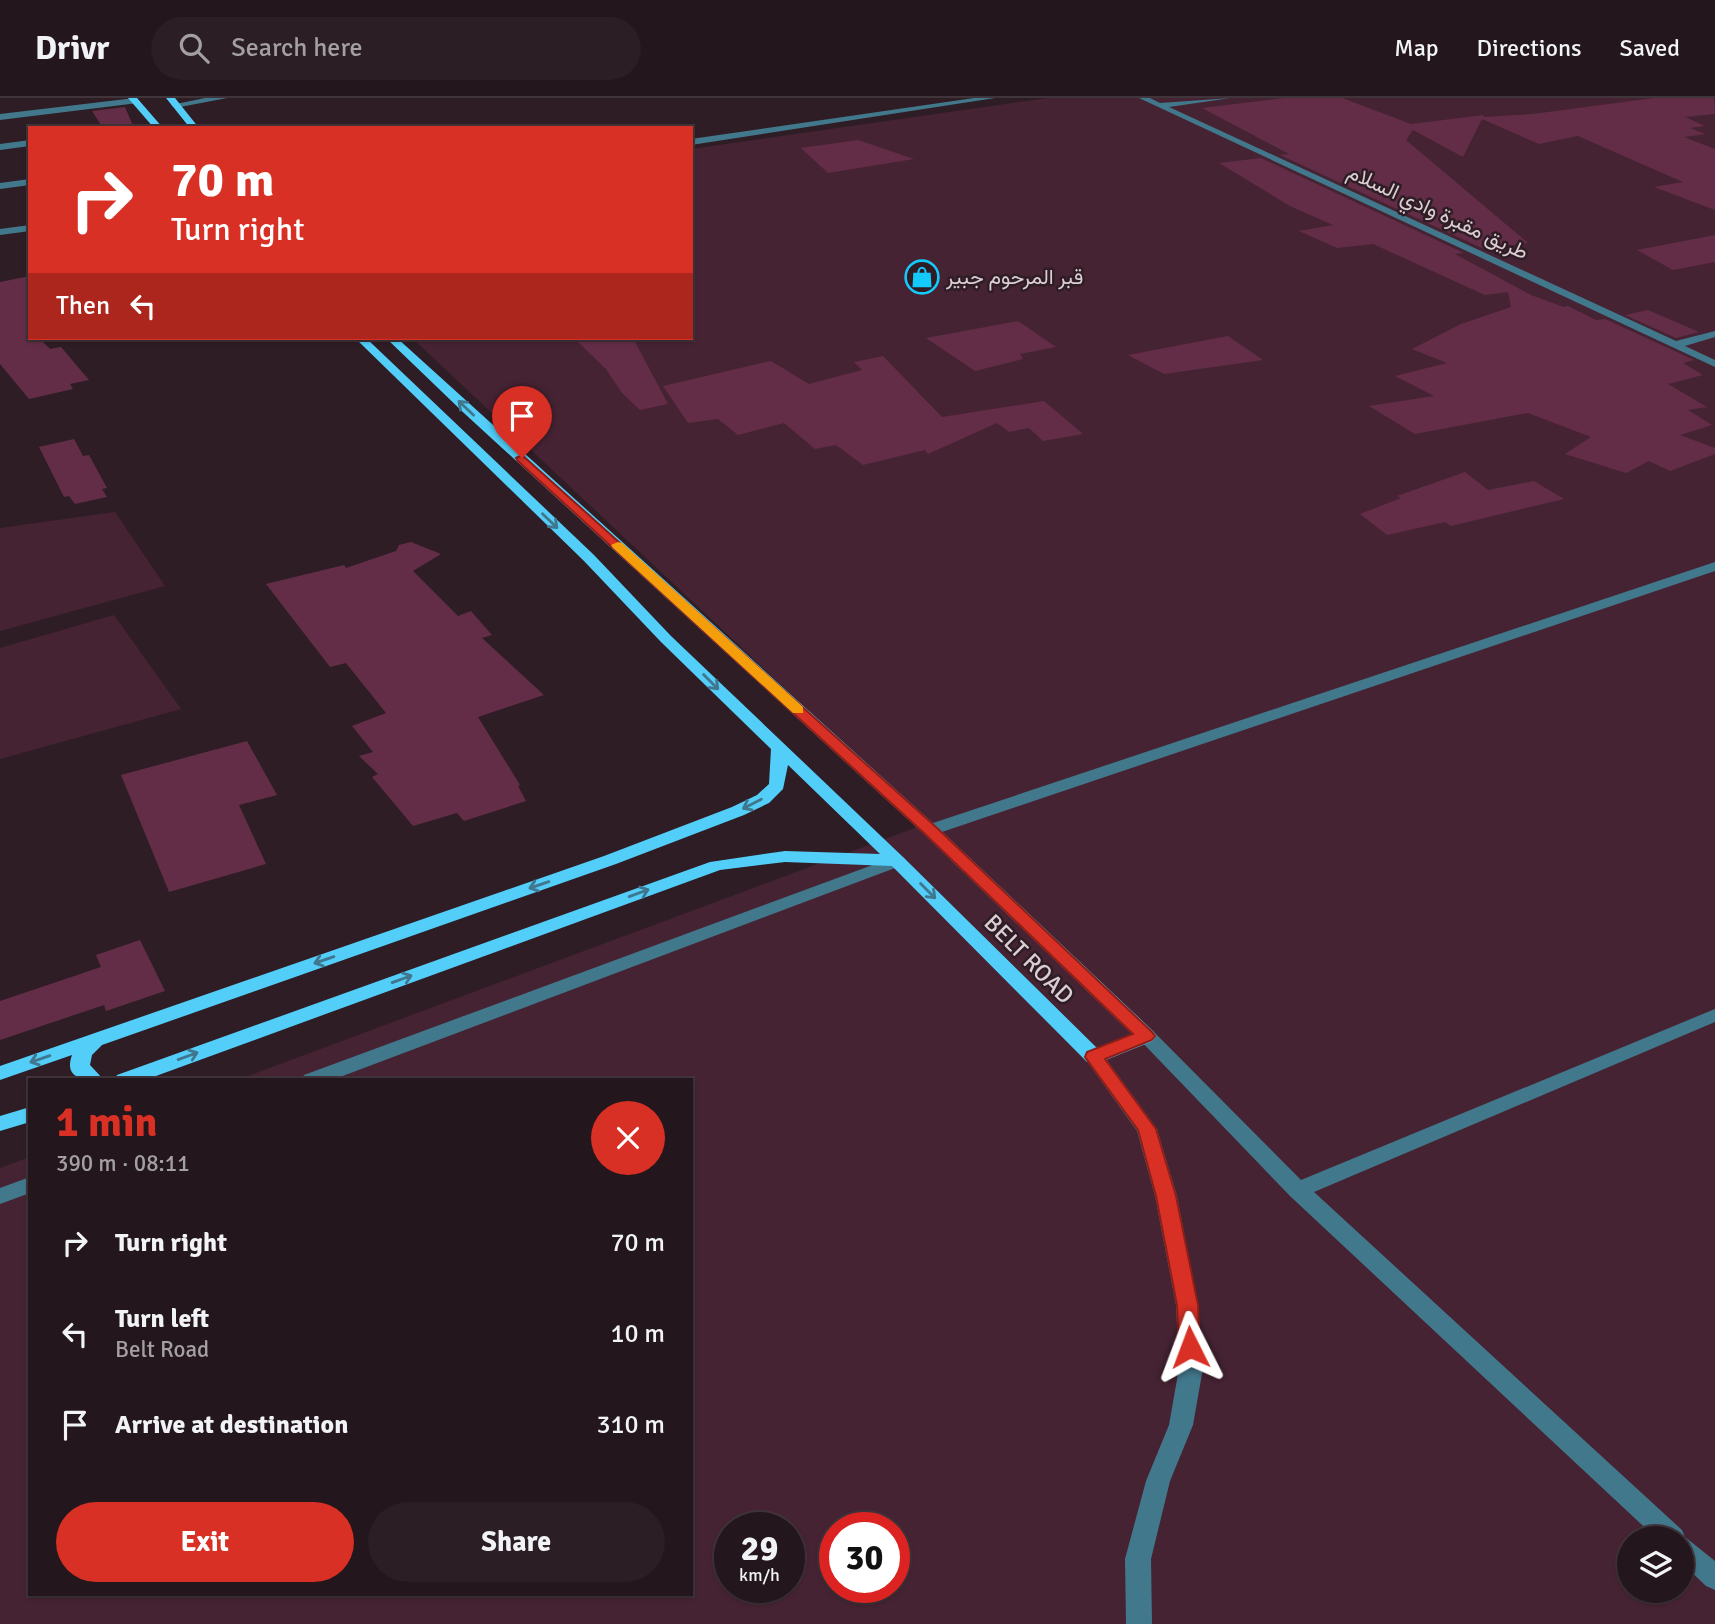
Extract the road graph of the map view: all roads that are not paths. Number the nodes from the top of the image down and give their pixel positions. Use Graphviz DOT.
graph roads {
  1 [pos="223,98"];
  2 [pos="943,98"];
  3 [pos="991,98"];
  4 [pos="1143,98"];
  5 [pos="1227,98"];
  6 [pos="133,99"];
  7 [pos="172,101"];
  8 [pos="1158,105"];
  9 [pos="0,117"];
  10 [pos="758,124"];
  11 [pos="155,126"];
  12 [pos="193,126"];
  13 [pos="728,128"];
  14 [pos="767,131"];
  15 [pos="693,134"];
  16 [pos="736,135"];
  17 [pos="693,142"];
  18 [pos="28,143"];
  19 [pos="0,147"];
  20 [pos="28,182"];
  21 [pos="0,186"];
  22 [pos="26,228"];
  23 [pos="0,232"];
  24 [pos="1715,334"];
  25 [pos="362,340"];
  26 [pos="393,340"];
  27 [pos="1674,345"];
  28 [pos="1715,364"];
  29 [pos="1715,566"];
  30 [pos="779,749"];
  31 [pos="930,830"];
  32 [pos="897,861"];
  33 [pos="1715,1015"];
  34 [pos="1146,1036"];
  35 [pos="97,1039"];
  36 [pos="1094,1057"];
  37 [pos="0,1073"];
  38 [pos="91,1078"];
  39 [pos="130,1078"];
  40 [pos="316,1078"];
  41 [pos="28,1115"];
  42 [pos="0,1124"];
  43 [pos="28,1186"];
  44 [pos="1298,1190"];
  45 [pos="0,1196"];
  46 [pos="1660,1526"];
  47 [pos="1694,1558"];
  48 [pos="1715,1578"];
  49 [pos="1139,1624"];
  1 -- 7 [label="street"];
  2 -- 10 [label="street"];
  3 -- 14 [label="street"];
  4 -- 8 [label="street, طريق مقبرة وادي السلام"];
  5 -- 8 [label="street"];
  6 -- 9 [label="street"];
  6 -- 11 [label="main road"];
  7 -- 12 [label="main road"];
  8 -- 27 [label="street, طريق مقبرة وادي السلام"];
  10 -- 13 [label="street"];
  10 -- 14 [label="street"];
  13 -- 15 [label="street"];
  13 -- 16 [label="street"];
  14 -- 16 [label="street"];
  16 -- 17 [label="street"];
  18 -- 19 [label="street"];
  20 -- 21 [label="street"];
  22 -- 23 [label="street"];
  24 -- 27 [label="street"];
  25 -- 30 [label="main road, BELT ROAD, one-way"];
  31 -- 26 [label="main road, BELT ROAD, one-way"];
  27 -- 28 [label="street, طريق مقبرة وادي السلام"];
  29 -- 31 [label="street"];
  30 -- 32 [label="main road, BELT ROAD"];
  30 -- 35 [label="main road, one-way"];
  31 -- 34 [label="main road, BELT ROAD"];
  32 -- 36 [label="main road, BELT ROAD, one-way"];
  39 -- 32 [label="main road, one-way"];
  32 -- 40 [label="street"];
  33 -- 44 [label="street"];
  34 -- 36 [label="main road"];
  34 -- 44 [label="street"];
  35 -- 37 [label="main road, one-way"];
  35 -- 38 [label="main road"];
  36 -- 49 [label="street"];
  41 -- 42 [label="main road"];
  43 -- 45 [label="street"];
  44 -- 46 [label="street"];
  47 -- 48 [label="street"];
}
